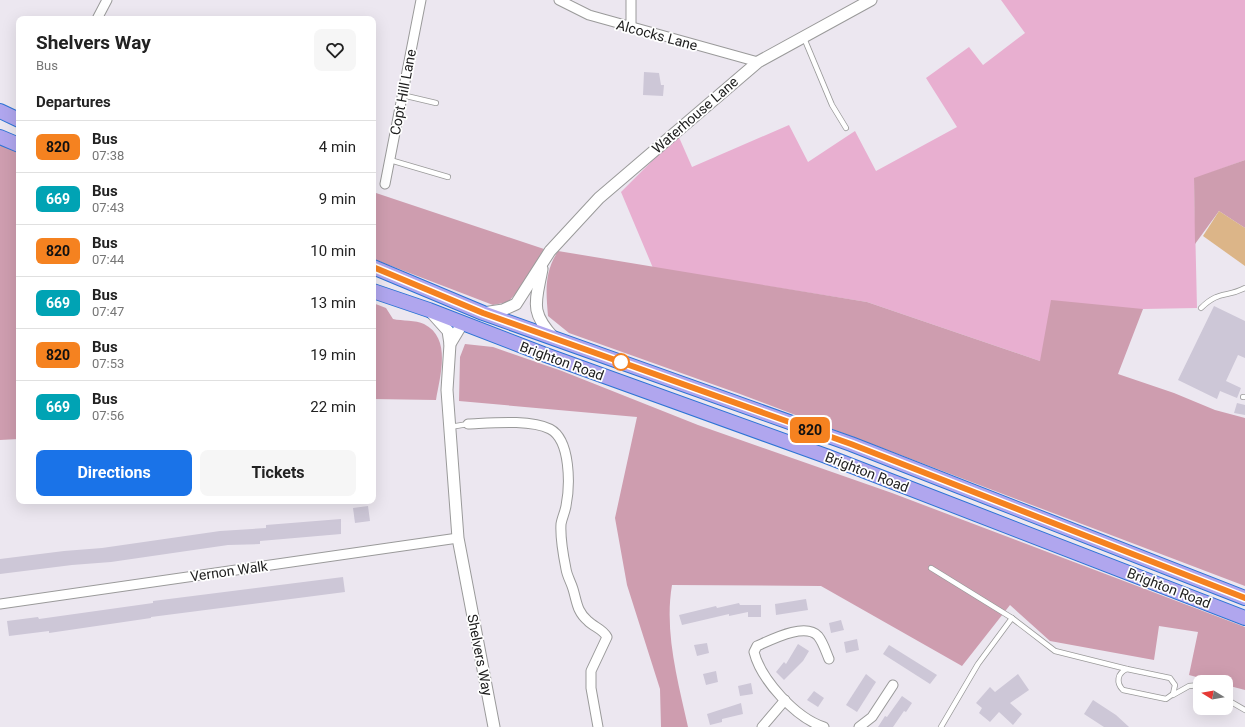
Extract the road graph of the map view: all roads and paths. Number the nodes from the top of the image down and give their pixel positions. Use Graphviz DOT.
graph roads {
  1 [pos="107,0"];
  2 [pos="421,0"];
  3 [pos="559,0"];
  4 [pos="631,0"];
  5 [pos="870,0"];
  6 [pos="99,16"];
  7 [pos="631,28"];
  8 [pos="804,38"];
  9 [pos="758,62"];
  10 [pos="402,95"];
  11 [pos="436,103"];
  12 [pos="0,111"];
  13 [pos="16,119"];
  14 [pos="846,128"];
  15 [pos="0,137"];
  16 [pos="16,144"];
  17 [pos="390,160"];
  18 [pos="448,176"];
  19 [pos="385,184"];
  20 [pos="544,261"];
  21 [pos="376,268"];
  22 [pos="1245,288"];
  23 [pos="428,290"];
  24 [pos="376,292"];
  25 [pos="1201,308"];
  26 [pos="429,310"];
  27 [pos="483,313"];
  28 [pos="462,324"];
  29 [pos="554,338"];
  30 [pos="450,344"];
  31 [pos="468,424"];
  32 [pos="450,427"];
  33 [pos="458,538"];
  34 [pos="931,568"];
  35 [pos="1245,598"];
  36 [pos="0,604"];
  37 [pos="1012,618"];
  38 [pos="1245,618"];
  39 [pos="829,659"];
  40 [pos="1128,669"];
  41 [pos="893,685"];
  42 [pos="1193,686"];
  43 [pos="1170,697"];
  44 [pos="785,700"];
  45 [pos="1233,703"];
  46 [pos="1245,710"];
  47 [pos="494,727"];
  48 [pos="598,727"];
  49 [pos="762,727"];
  50 [pos="824,727"];
  51 [pos="859,727"];
  52 [pos="941,727"];
  1 -- 6 [label="street"];
  2 -- 10 [label="street, Copt Hill Lane"];
  3 -- 7 [label="street, Alcocks Lane"];
  4 -- 7 [label="street"];
  5 -- 8 [label="street, Waterhouse Lane"];
  7 -- 9 [label="street, Alcocks Lane"];
  8 -- 9 [label="street, Waterhouse Lane"];
  8 -- 14 [label="lane"];
  9 -- 20 [label="street, Waterhouse Lane"];
  10 -- 11 [label="lane"];
  10 -- 17 [label="street, Copt Hill Lane"];
  12 -- 13 [label="highway"];
  15 -- 16 [label="highway"];
  17 -- 18 [label="lane"];
  17 -- 19 [label="street, Copt Hill Lane"];
  20 -- 27 [label="street, Waterhouse Lane"];
  20 -- 29 [label="street, Waterhouse Lane"];
  21 -- 23 [label="highway, Brighton Road"];
  22 -- 25 [label="lane"];
  23 -- 27 [label="highway, Brighton Road"];
  23 -- 28 [label="highway"];
  24 -- 26 [label="highway, Brighton Road"];
  26 -- 28 [label="highway, Brighton Road"];
  26 -- 30 [label="street"];
  27 -- 29 [label="highway, Brighton Road"];
  28 -- 30 [label="street, Shelvers Way"];
  28 -- 38 [label="highway, Brighton Road"];
  29 -- 35 [label="highway, Brighton Road"];
  30 -- 32 [label="street, Shelvers Way"];
  31 -- 32 [label="lane"];
  31 -- 48 [label="street"];
  32 -- 33 [label="street, Shelvers Way"];
  33 -- 36 [label="street, Vernon Walk"];
  33 -- 47 [label="street, Shelvers Way"];
  34 -- 37 [label="lane"];
  37 -- 40 [label="lane"];
  37 -- 52 [label="lane"];
  39 -- 44 [label="street"];
  40 -- 43 [label="lane"];
  40 -- 43 [label="lane"];
  41 -- 51 [label="street"];
  42 -- 43 [label="lane"];
  44 -- 49 [label="street"];
  44 -- 50 [label="street"];
  45 -- 46 [label="lane"];
}
